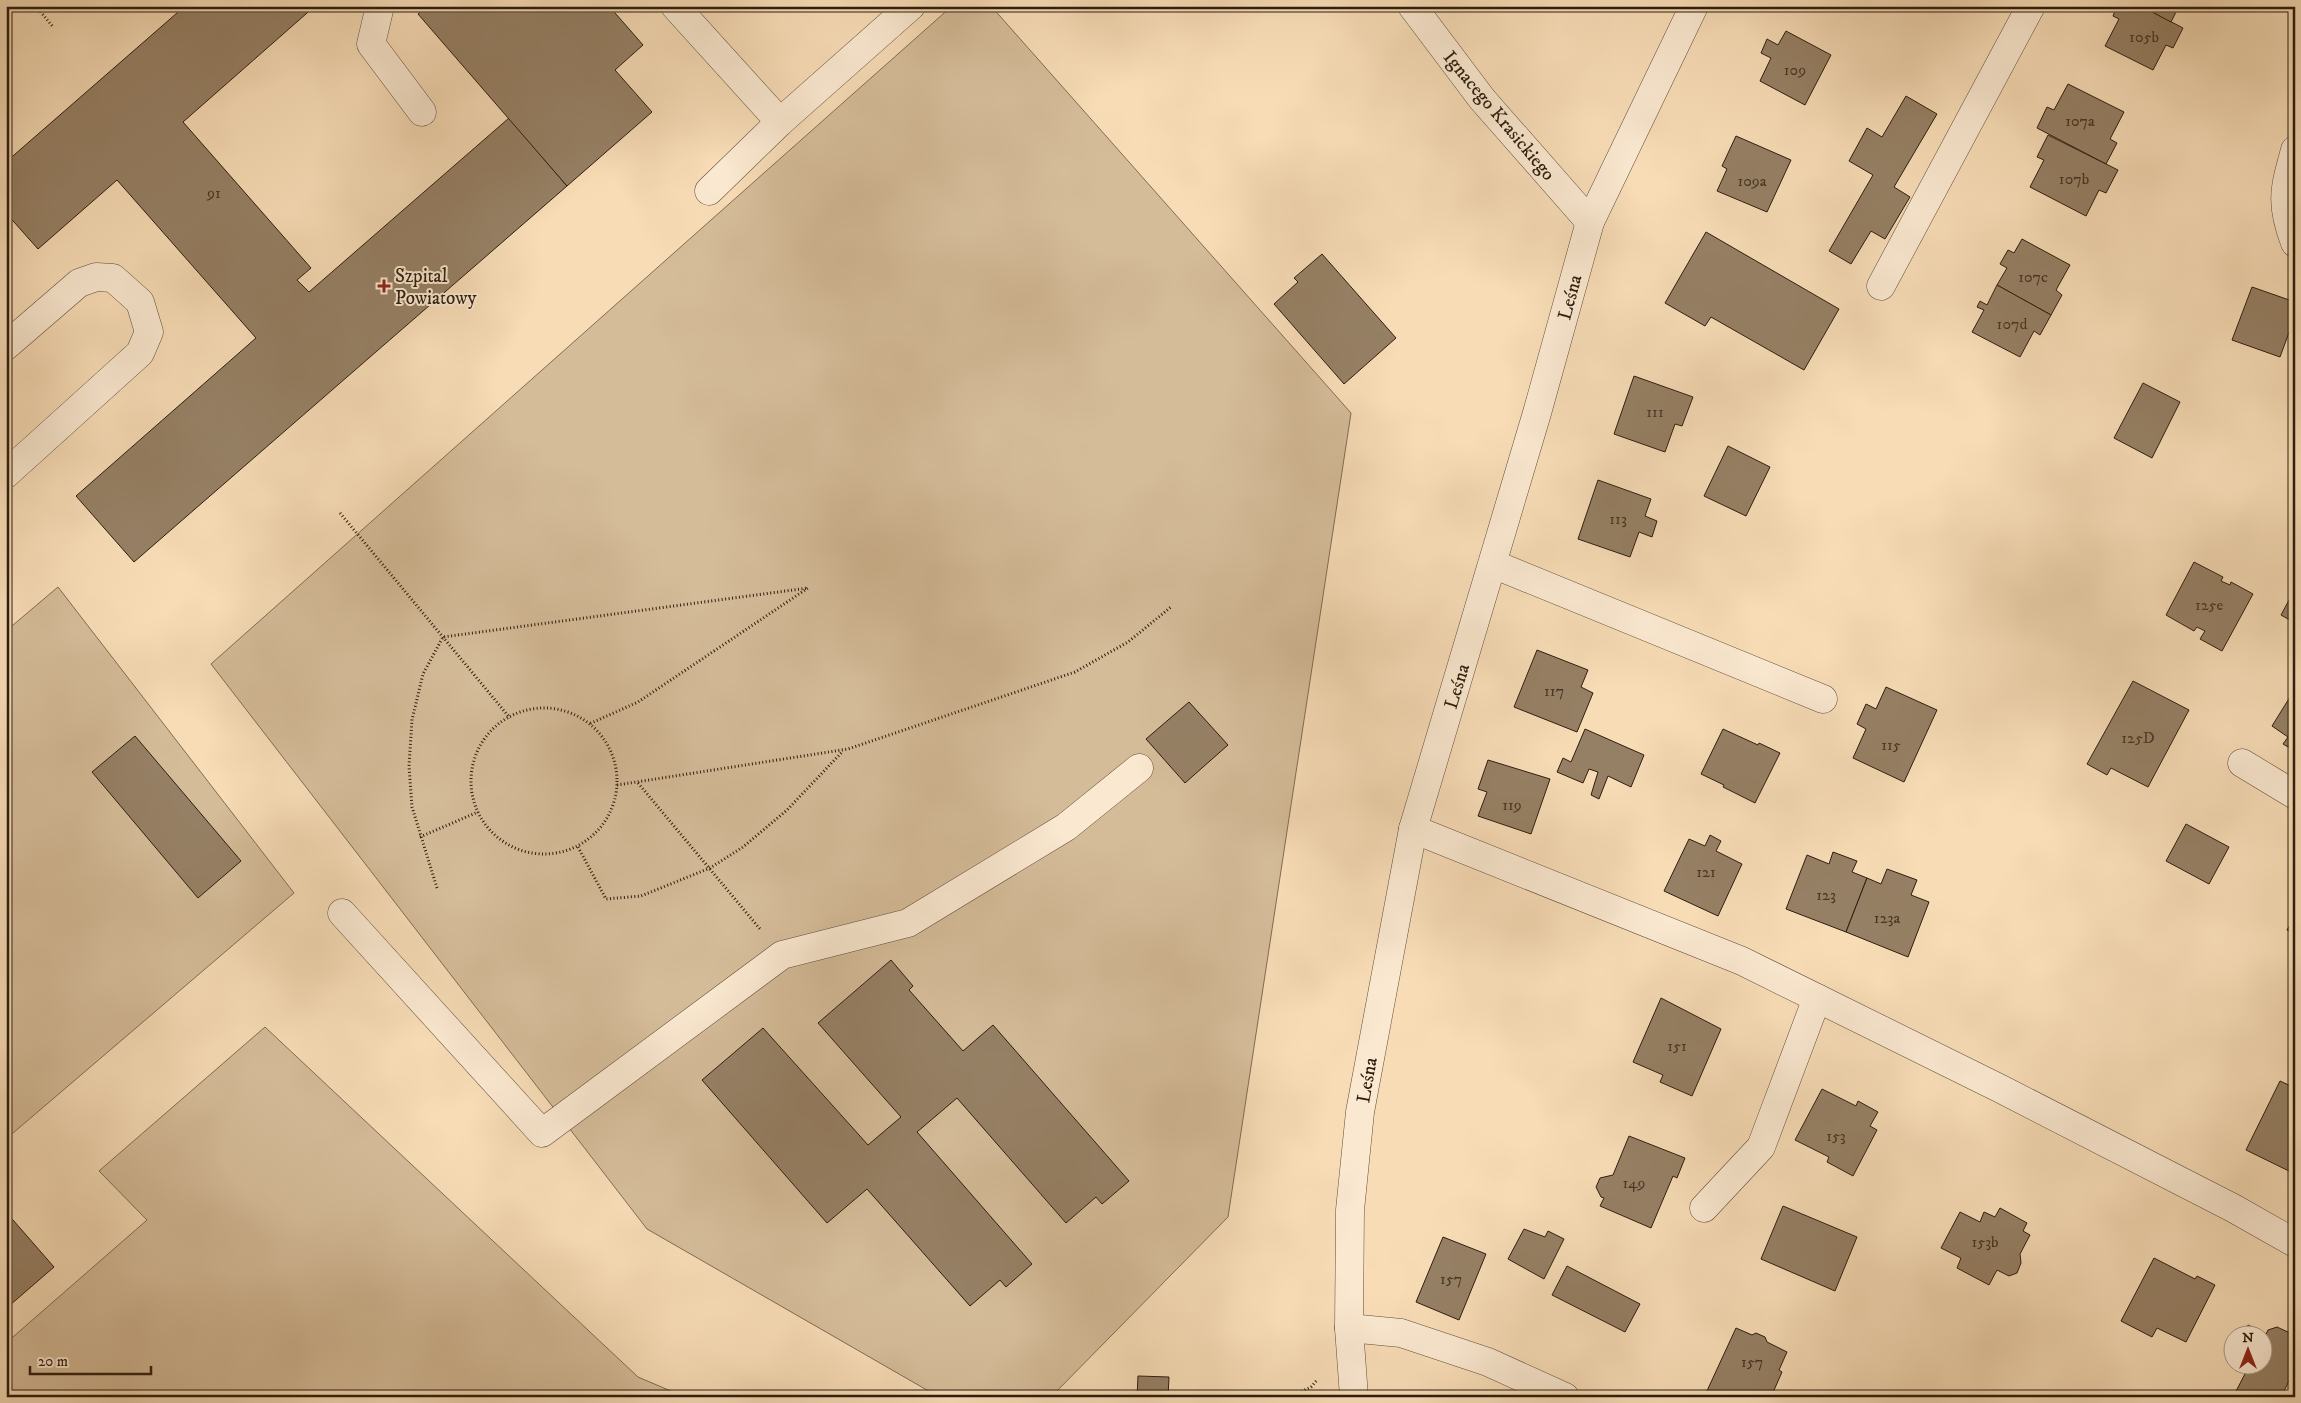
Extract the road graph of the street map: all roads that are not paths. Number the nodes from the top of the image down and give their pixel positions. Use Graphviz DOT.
graph roads {
  1 [pos="380,6"];
  2 [pos="675,6"];
  3 [pos="911,6"];
  4 [pos="1412,6"];
  5 [pos="1694,6"];
  6 [pos="2031,6"];
  7 [pos="422,112"];
  8 [pos="780,122"];
  9 [pos="2295,150"];
  10 [pos="709,190"];
  11 [pos="1590,222"];
  12 [pos="2295,243"];
  13 [pos="1881,286"];
  14 [pos="6,346"];
  15 [pos="6,474"];
  16 [pos="1493,564"];
  17 [pos="1823,699"];
  18 [pos="2242,763"];
  19 [pos="1139,768"];
  20 [pos="2295,795"];
  21 [pos="1413,829"];
  22 [pos="342,914"];
  23 [pos="1818,998"];
  24 [pos="1704,1208"];
  25 [pos="2295,1243"];
  26 [pos="1349,1328"];
  27 [pos="1354,1397"];
  28 [pos="1565,1397"];
  1 -- 7 [label="street"];
  2 -- 8 [label="street"];
  3 -- 8 [label="street"];
  4 -- 11 [label="street, Ignacego Krasickiego"];
  5 -- 11 [label="street, Leśna"];
  6 -- 13 [label="street"];
  8 -- 10 [label="street"];
  9 -- 12 [label="street"];
  11 -- 16 [label="street, Leśna"];
  14 -- 15 [label="street"];
  16 -- 17 [label="street"];
  16 -- 21 [label="street, Leśna"];
  18 -- 20 [label="street"];
  19 -- 22 [label="street"];
  21 -- 23 [label="street"];
  21 -- 26 [label="street, Leśna"];
  23 -- 24 [label="street"];
  23 -- 25 [label="street"];
  26 -- 27 [label="street, Leśna"];
  26 -- 28 [label="street"];
}
